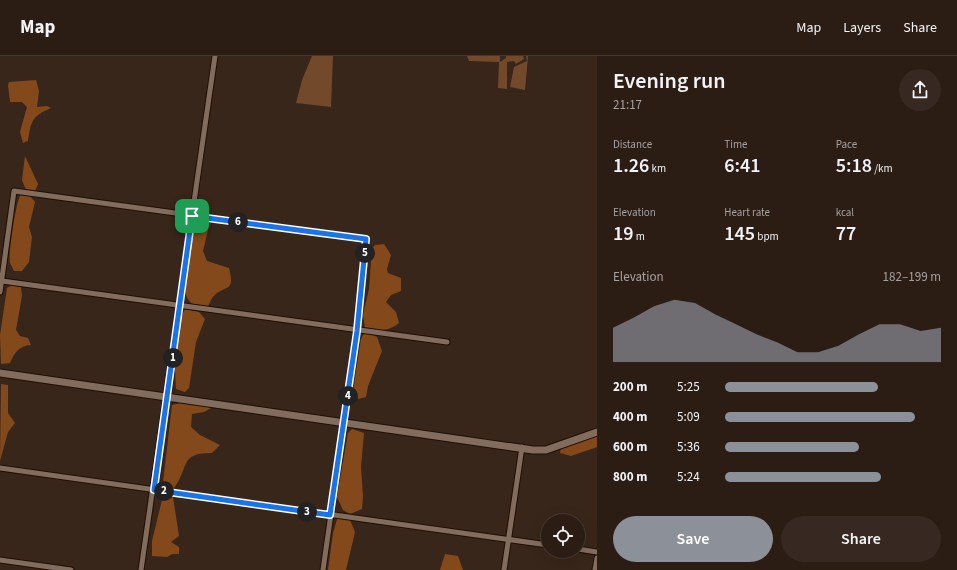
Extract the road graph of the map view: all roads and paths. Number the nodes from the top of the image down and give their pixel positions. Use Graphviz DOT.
graph roads {
  1 [pos="215,56"];
  2 [pos="192,216"];
  3 [pos="2,281"];
  4 [pos="0,292"];
  5 [pos="180,305"];
  6 [pos="357,331"];
  7 [pos="447,342"];
  8 [pos="0,373"];
  9 [pos="167,397"];
  10 [pos="345,422"];
  11 [pos="597,432"];
  12 [pos="522,447"];
  13 [pos="0,468"];
  14 [pos="154,490"];
  15 [pos="330,515"];
  16 [pos="508,540"];
  17 [pos="541,544"];
  18 [pos="585,550"];
  19 [pos="597,552"];
  20 [pos="597,558"];
  21 [pos="0,560"];
  22 [pos="71,570"];
  23 [pos="141,570"];
  24 [pos="323,570"];
  25 [pos="504,570"];
  26 [pos="595,570"];
  1 -- 2 [label="street"];
  2 -- 3 [label="street"];
  2 -- 5 [label="street"];
  2 -- 6 [label="street"];
  3 -- 4 [label="street"];
  3 -- 5 [label="street"];
  5 -- 6 [label="street"];
  5 -- 9 [label="street"];
  6 -- 7 [label="street"];
  6 -- 10 [label="street"];
  8 -- 9 [label="street"];
  9 -- 10 [label="street"];
  9 -- 14 [label="street"];
  10 -- 12 [label="street"];
  10 -- 15 [label="street"];
  11 -- 12 [label="street"];
  12 -- 16 [label="street"];
  13 -- 14 [label="street"];
  14 -- 15 [label="street"];
  14 -- 23 [label="street"];
  15 -- 16 [label="street"];
  15 -- 24 [label="street"];
  16 -- 17 [label="street"];
  16 -- 25 [label="street"];
  18 -- 19 [label="street"];
  20 -- 26 [label="street"];
  21 -- 22 [label="street"];
}
